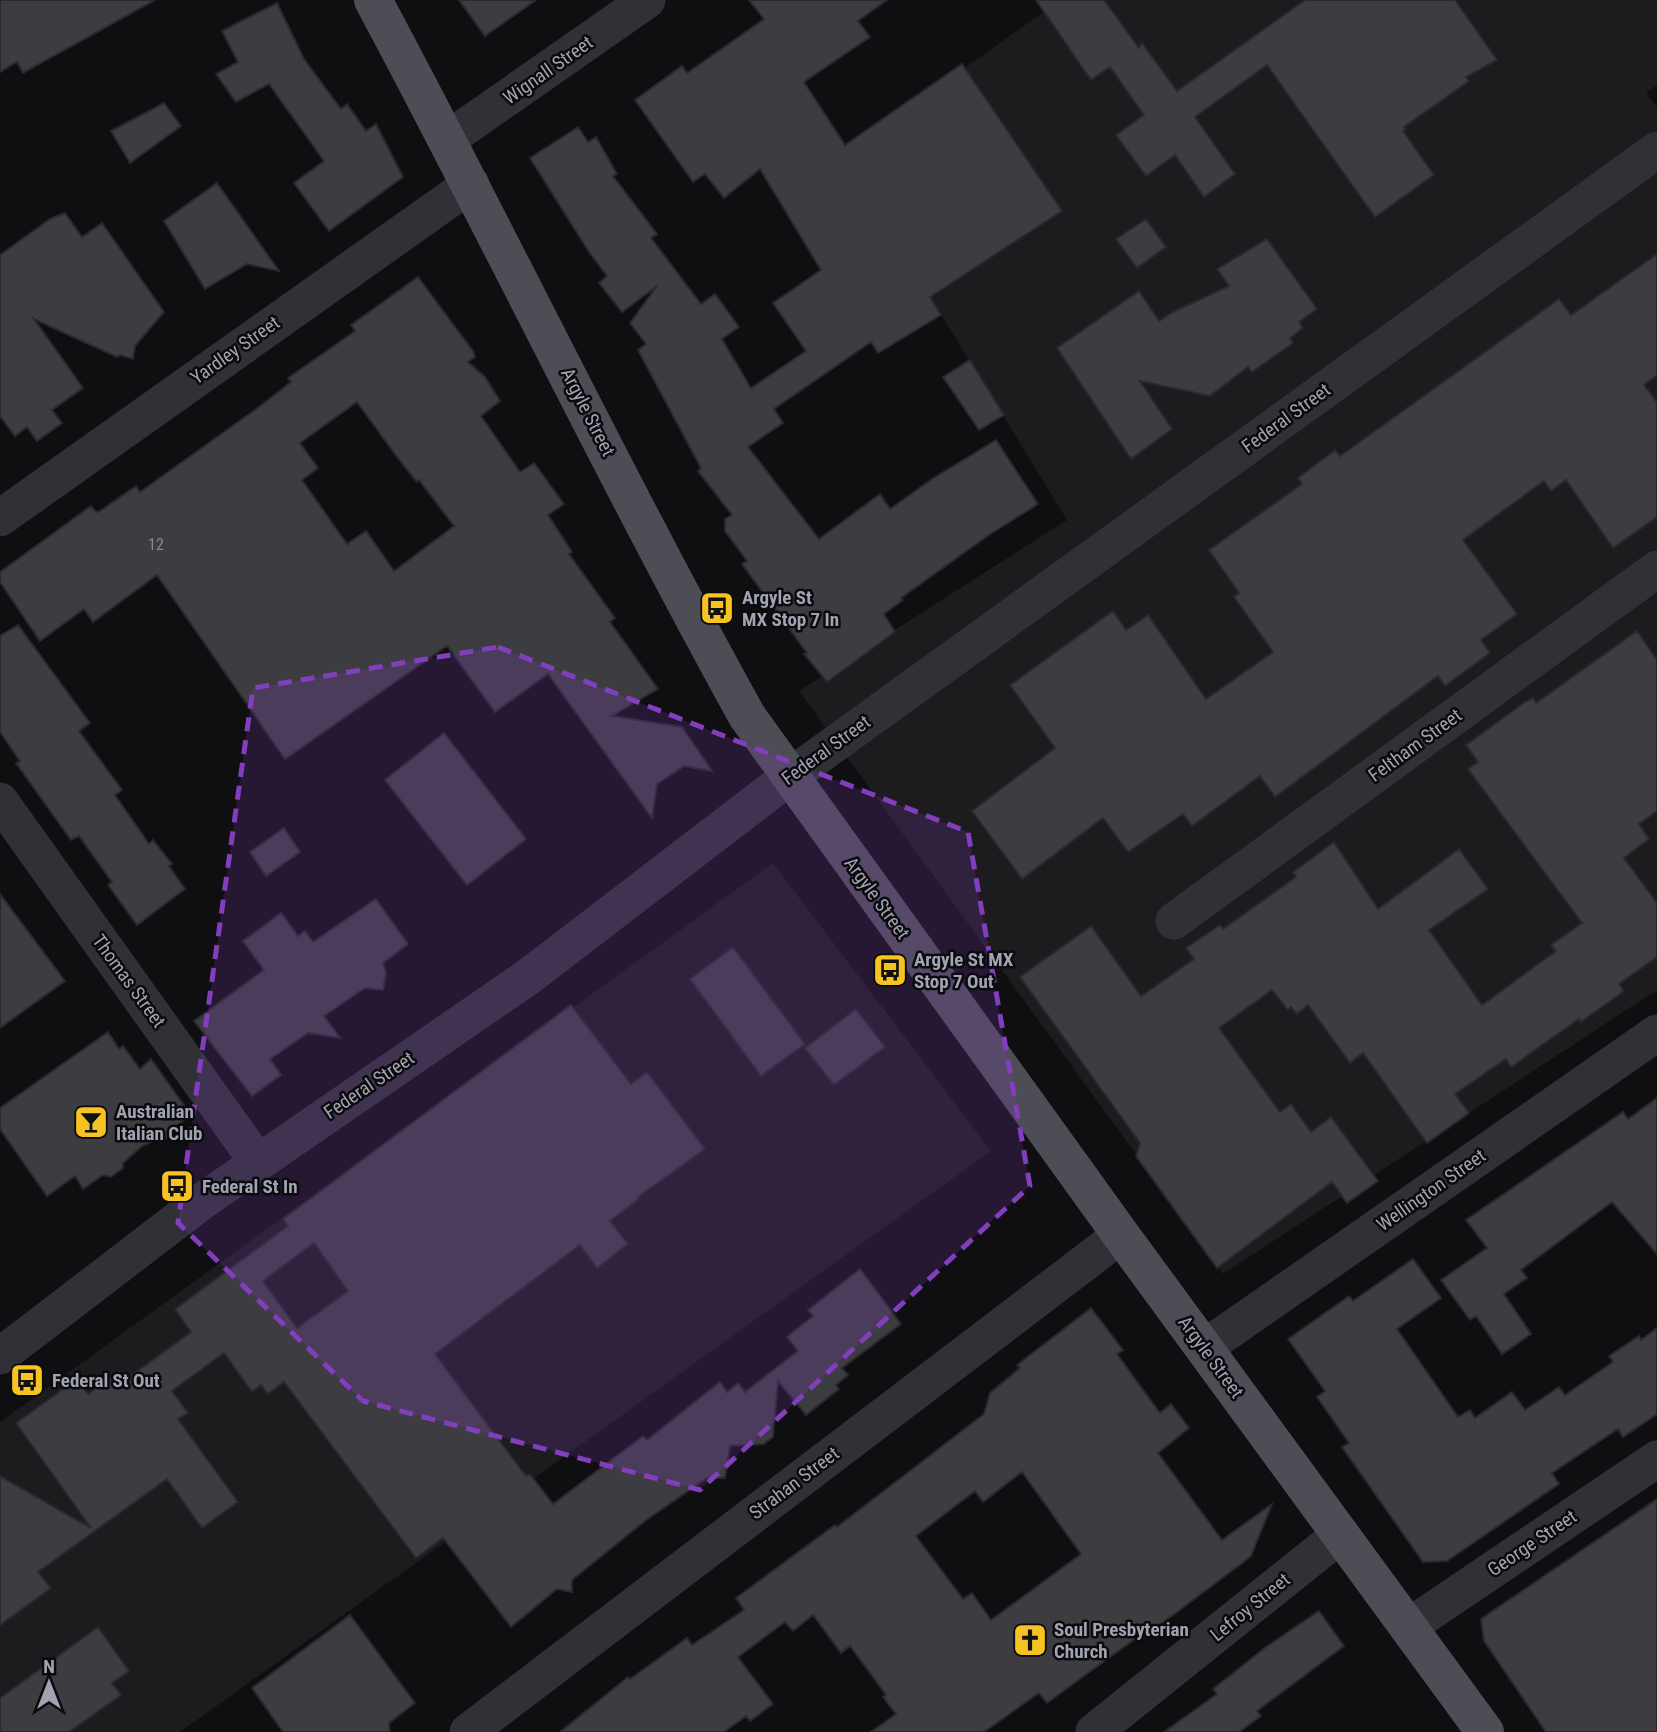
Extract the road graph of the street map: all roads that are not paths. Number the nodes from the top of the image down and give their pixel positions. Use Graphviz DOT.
graph roads {
  1 [pos="373,0"];
  2 [pos="647,0"];
  3 [pos="448,139"];
  4 [pos="1657,150"];
  5 [pos="471,184"];
  6 [pos="0,518"];
  7 [pos="1657,569"];
  8 [pos="789,777"];
  9 [pos="0,802"];
  10 [pos="1174,921"];
  11 [pos="1657,1032"];
  12 [pos="257,1161"];
  13 [pos="1122,1235"];
  14 [pos="1204,1348"];
  15 [pos="0,1356"];
  16 [pos="1657,1459"];
  17 [pos="1341,1534"];
  18 [pos="1408,1627"];
  19 [pos="468,1732"];
  20 [pos="1094,1732"];
  21 [pos="1485,1732"];
  1 -- 3 [label="main road, Argyle Street"];
  2 -- 3 [label="street, Wignall Street"];
  3 -- 5 [label="main road, Argyle Street"];
  4 -- 8 [label="street, Federal Street"];
  5 -- 6 [label="street, Yardley Street"];
  5 -- 8 [label="main road, Argyle Street"];
  7 -- 10 [label="street, Feltham Street"];
  8 -- 12 [label="street, Federal Street"];
  8 -- 13 [label="main road, Argyle Street"];
  9 -- 12 [label="street, Thomas Street"];
  11 -- 14 [label="street, Wellington Street"];
  12 -- 15 [label="street, Federal Street"];
  13 -- 14 [label="main road, Argyle Street"];
  13 -- 19 [label="street, Strahan Street"];
  14 -- 17 [label="main road, Argyle Street"];
  16 -- 18 [label="street, George Street"];
  17 -- 18 [label="main road, Argyle Street"];
  17 -- 20 [label="street, Lefroy Street"];
  18 -- 21 [label="main road, Argyle Street"];
}
